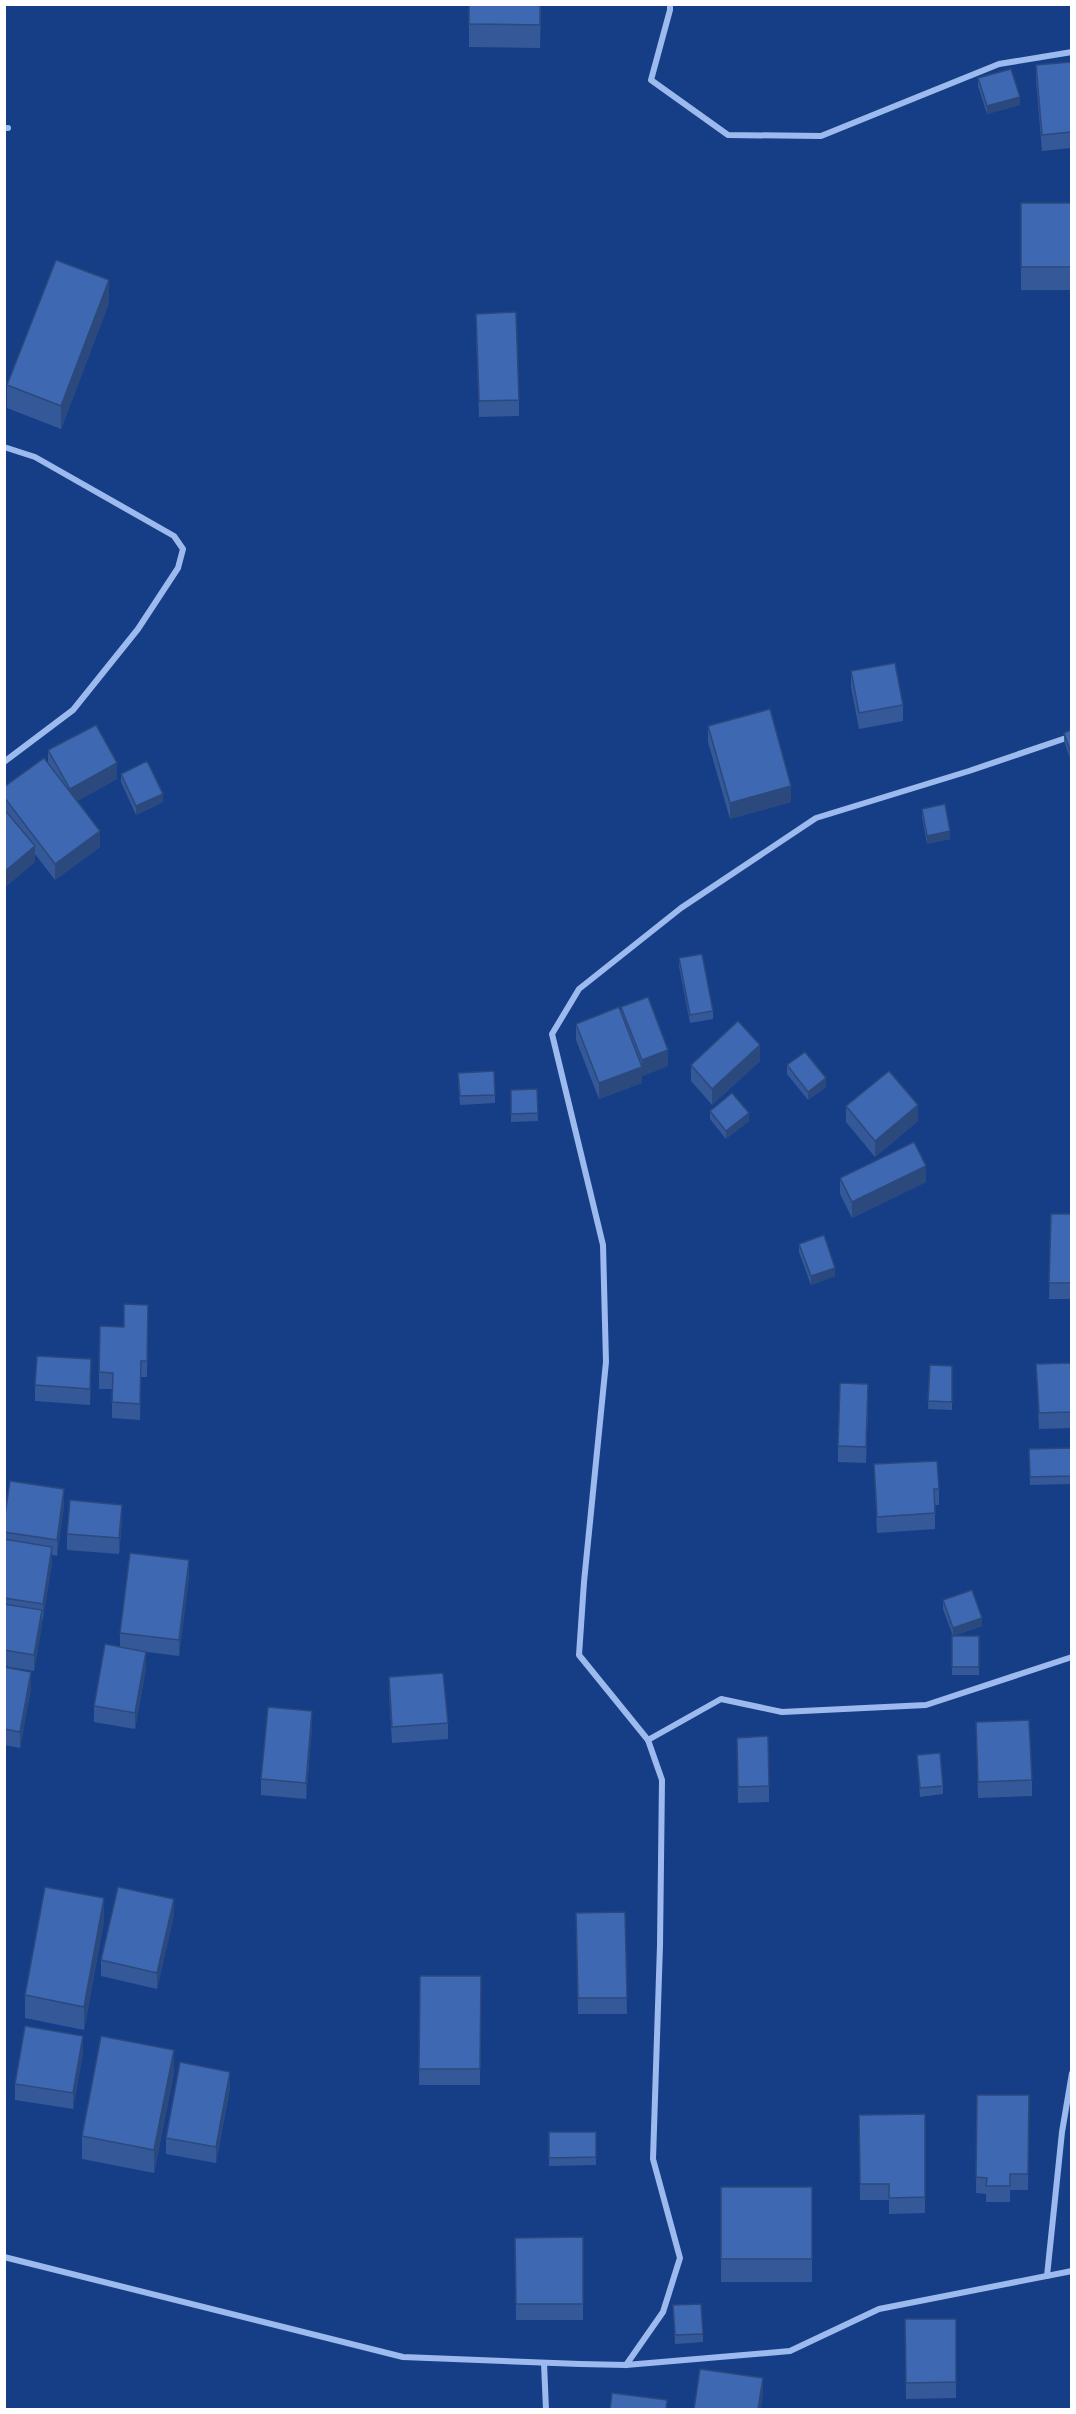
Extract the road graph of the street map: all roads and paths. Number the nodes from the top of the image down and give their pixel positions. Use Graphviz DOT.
graph roads {
  1 [pos="670,4"];
  2 [pos="1071,52"];
  3 [pos="4,447"];
  4 [pos="1071,736"];
  5 [pos="4,762"];
  6 [pos="1071,1657"];
  7 [pos="648,1740"];
  8 [pos="1071,2073"];
  9 [pos="4,2257"];
  10 [pos="1071,2271"];
  11 [pos="1047,2276"];
  12 [pos="544,2363"];
  13 [pos="626,2365"];
  14 [pos="546,2409"];
  1 -- 2 [label="street"];
  3 -- 5 [label="street"];
  4 -- 7 [label="street"];
  6 -- 7 [label="street"];
  7 -- 13 [label="street"];
  8 -- 11 [label="street"];
  9 -- 12 [label="street"];
  10 -- 11 [label="street"];
  11 -- 13 [label="street"];
  12 -- 13 [label="street"];
  12 -- 14 [label="street"];
}
